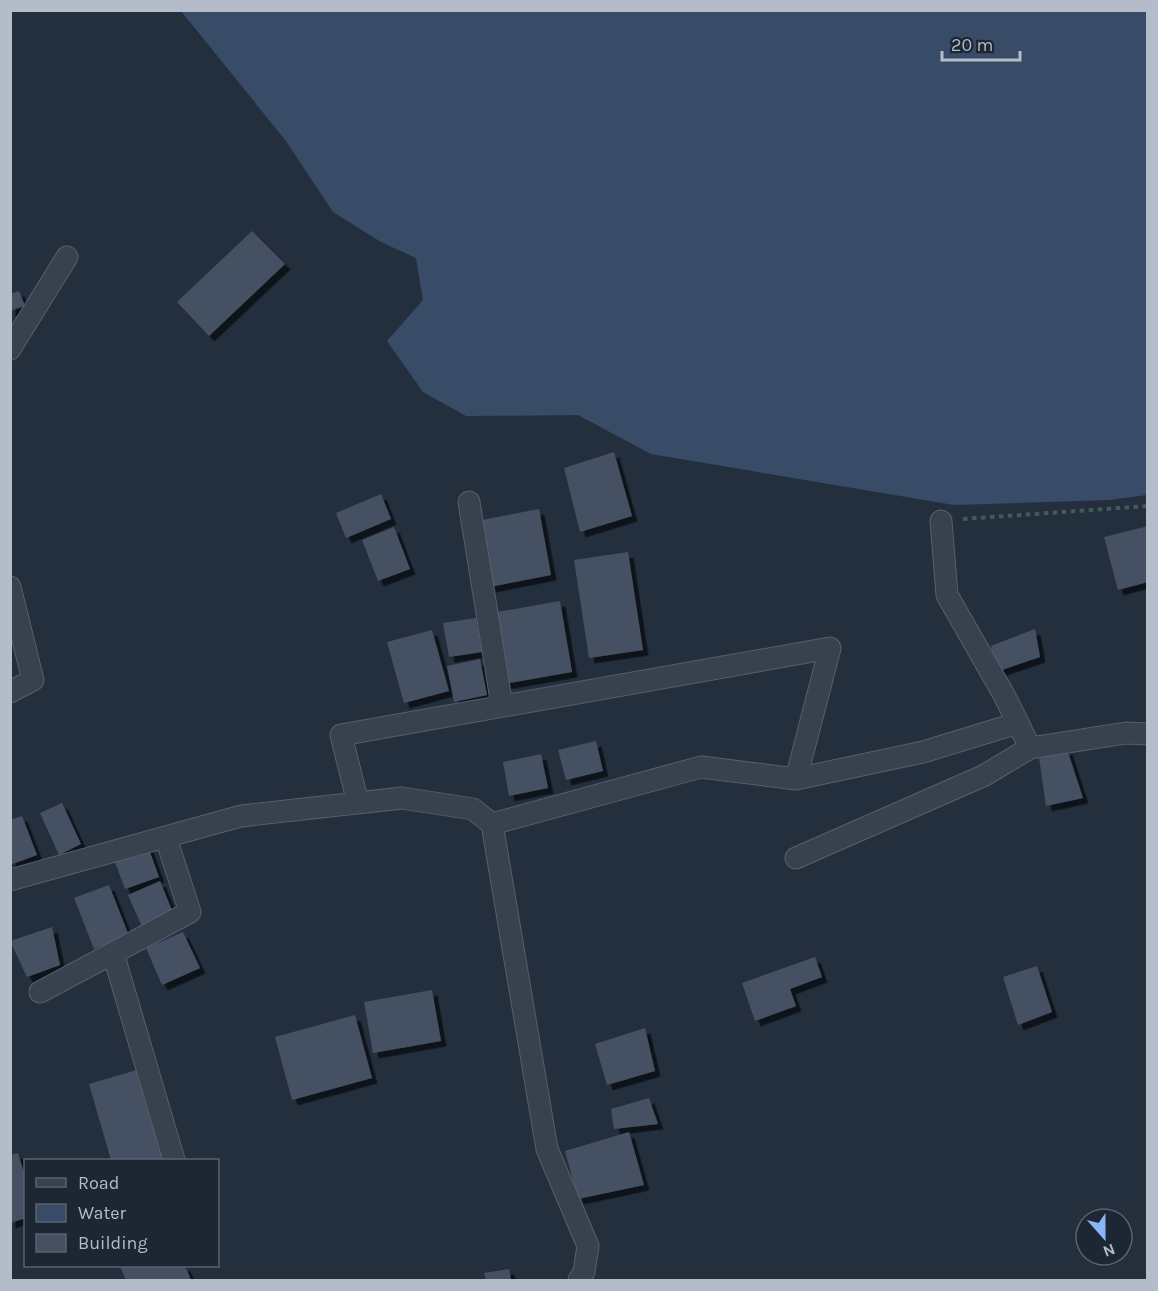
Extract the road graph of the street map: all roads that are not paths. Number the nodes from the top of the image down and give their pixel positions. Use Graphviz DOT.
graph roads {
  1 [pos="67,257"];
  2 [pos="10,349"];
  3 [pos="468,502"];
  4 [pos="941,521"];
  5 [pos="10,587"];
  6 [pos="10,692"];
  7 [pos="502,706"];
  8 [pos="1018,723"];
  9 [pos="1148,734"];
  10 [pos="1030,748"];
  11 [pos="796,779"];
  12 [pos="358,803"];
  13 [pos="492,824"];
  14 [pos="166,838"];
  15 [pos="796,858"];
  16 [pos="10,880"];
  17 [pos="113,953"];
  18 [pos="40,992"];
  19 [pos="173,1159"];
  20 [pos="579,1281"];
  1 -- 2 [label="street"];
  3 -- 7 [label="street"];
  4 -- 8 [label="street"];
  5 -- 6 [label="street"];
  7 -- 11 [label="street"];
  7 -- 12 [label="street"];
  8 -- 10 [label="street"];
  8 -- 11 [label="street"];
  9 -- 10 [label="street"];
  10 -- 15 [label="street"];
  11 -- 13 [label="street"];
  12 -- 13 [label="street"];
  12 -- 14 [label="street"];
  13 -- 20 [label="street"];
  14 -- 16 [label="street"];
  14 -- 17 [label="street"];
  17 -- 18 [label="street"];
  17 -- 19 [label="street"];
}
